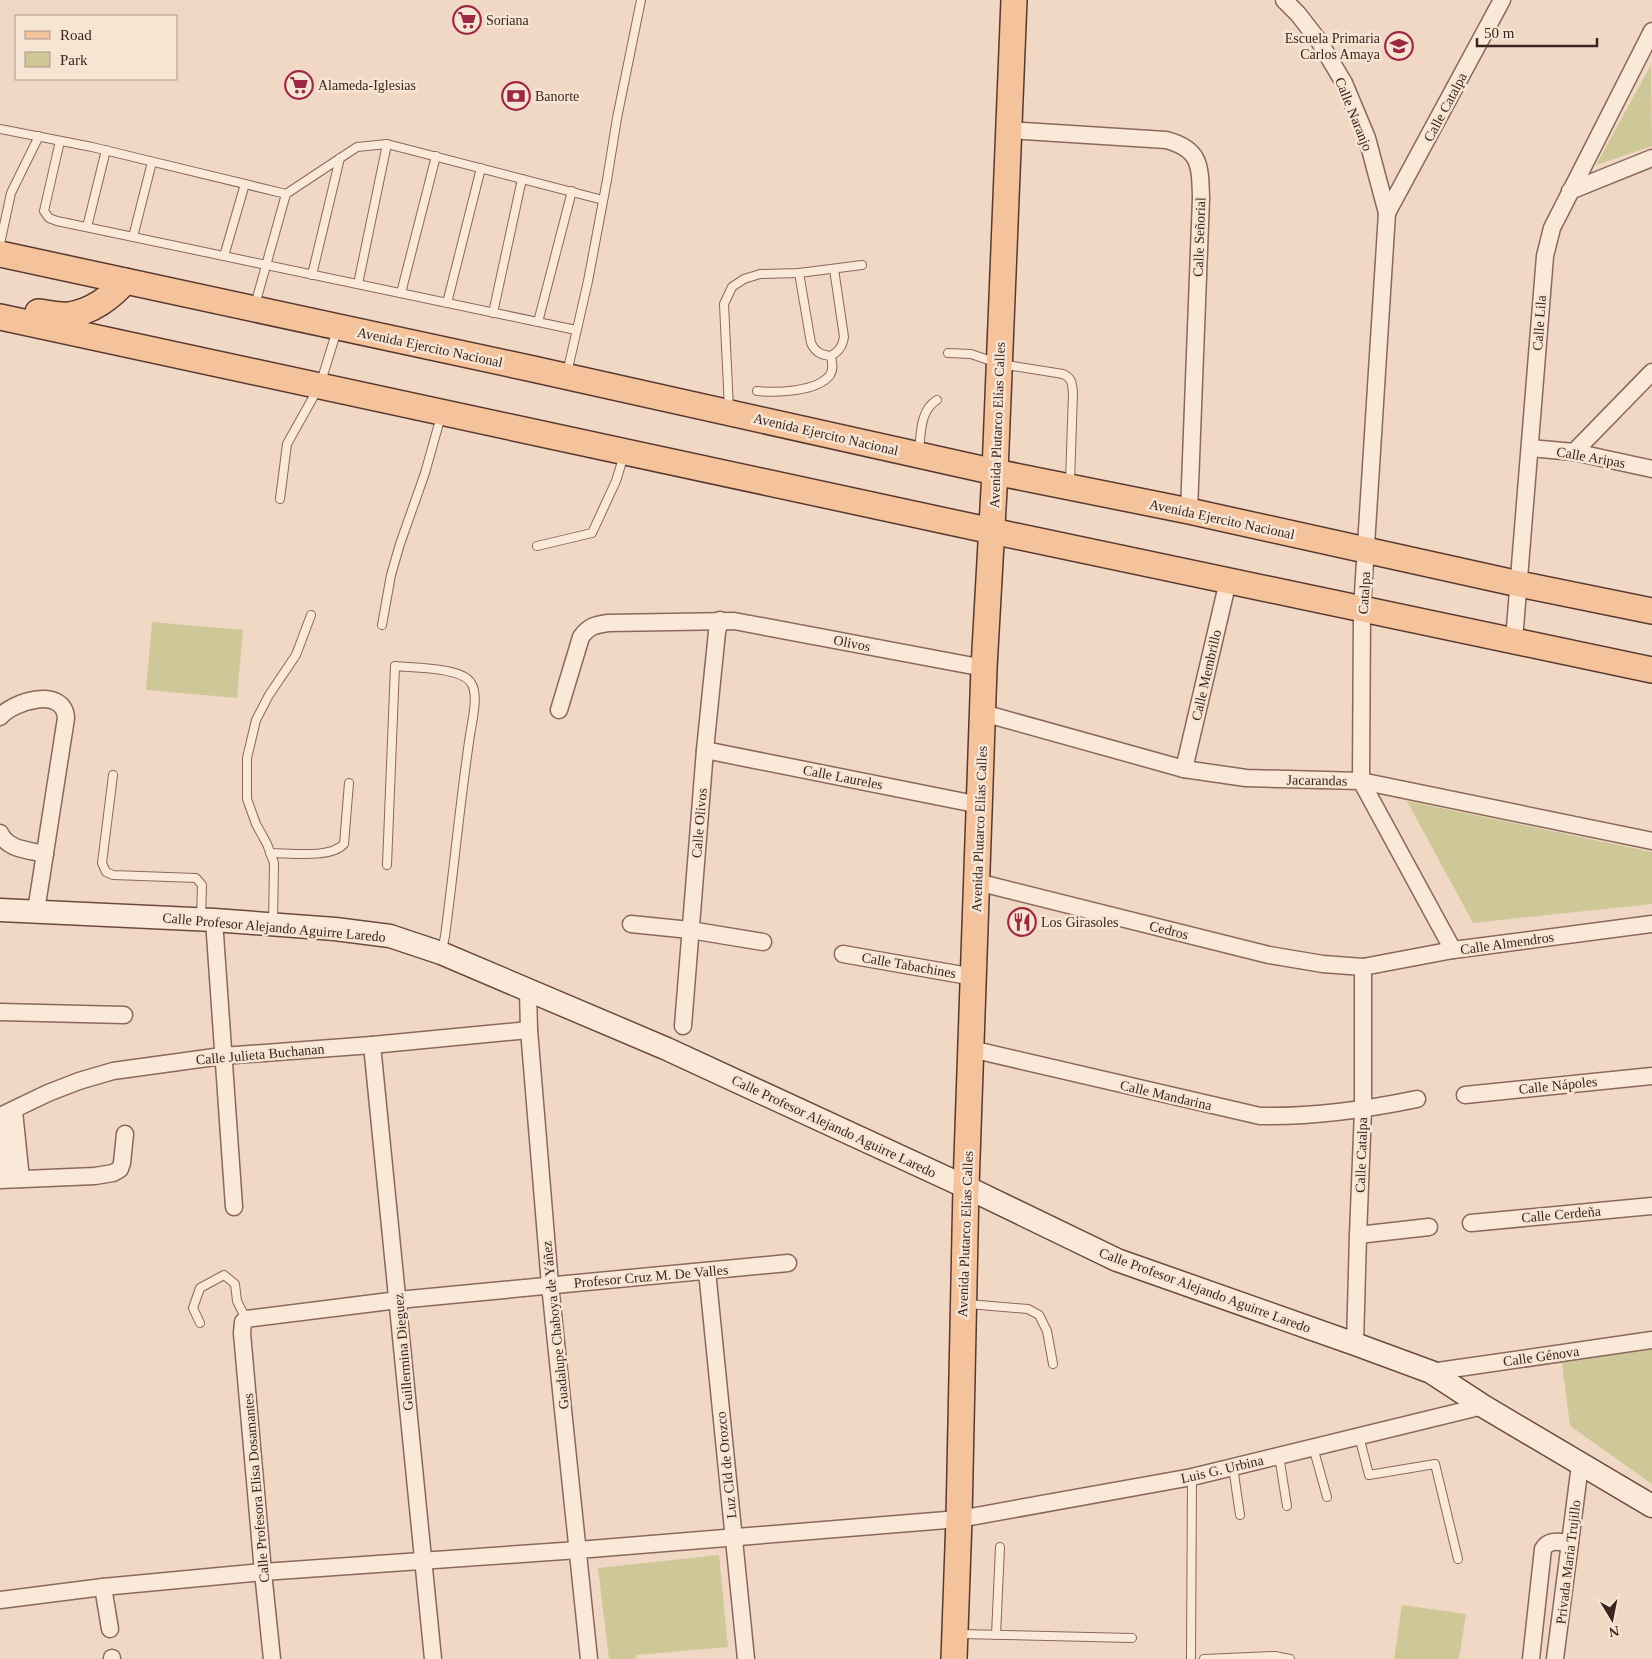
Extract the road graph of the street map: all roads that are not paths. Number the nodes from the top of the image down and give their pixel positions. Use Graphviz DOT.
graph roads {
  1 [pos="641,0"];
  2 [pos="1014,0"];
  3 [pos="1284,0"];
  4 [pos="1502,0"];
  5 [pos="1652,31"];
  6 [pos="0,129"];
  7 [pos="1009,130"];
  8 [pos="39,136"];
  9 [pos="60,141"];
  10 [pos="387,144"];
  11 [pos="106,150"];
  12 [pos="436,156"];
  13 [pos="340,158"];
  14 [pos="1652,158"];
  15 [pos="152,162"];
  16 [pos="481,168"];
  17 [pos="522,179"];
  18 [pos="245,184"];
  19 [pos="572,191"];
  20 [pos="1570,191"];
  21 [pos="286,194"];
  22 [pos="604,200"];
  23 [pos="1387,213"];
  24 [pos="87,228"];
  25 [pos="133,237"];
  26 [pos="0,244"];
  27 [pos="0,254"];
  28 [pos="224,256"];
  29 [pos="265,264"];
  30 [pos="862,265"];
  31 [pos="834,268"];
  32 [pos="799,273"];
  33 [pos="312,275"];
  34 [pos="125,281"];
  35 [pos="358,284"];
  36 [pos="401,293"];
  37 [pos="447,303"];
  38 [pos="254,309"];
  39 [pos="493,313"];
  40 [pos="8,318"];
  41 [pos="538,322"];
  42 [pos="338,328"];
  43 [pos="576,330"];
  44 [pos="948,353"];
  45 [pos="831,356"];
  46 [pos="1000,364"];
  47 [pos="1652,372"];
  48 [pos="566,377"];
  49 [pos="320,385"];
  50 [pos="757,391"];
  51 [pos="937,400"];
  52 [pos="443,412"];
  53 [pos="729,412"];
  54 [pos="1530,448"];
  55 [pos="625,451"];
  56 [pos="1574,452"];
  57 [pos="918,455"];
  58 [pos="1652,469"];
  59 [pos="995,472"];
  60 [pos="1070,487"];
  61 [pos="280,499"];
  62 [pos="1189,511"];
  63 [pos="992,531"];
  64 [pos="537,546"];
  65 [pos="1367,550"];
  66 [pos="1228,581"];
  67 [pos="1519,584"];
  68 [pos="1362,609"];
  69 [pos="1652,611"];
  70 [pos="311,615"];
  71 [pos="720,620"];
  72 [pos="382,625"];
  73 [pos="1514,640"];
  74 [pos="984,668"];
  75 [pos="1652,670"];
  76 [pos="559,710"];
  77 [pos="984,713"];
  78 [pos="0,717"];
  79 [pos="705,750"];
  80 [pos="1184,769"];
  81 [pos="113,775"];
  82 [pos="1361,781"];
  83 [pos="349,784"];
  84 [pos="980,805"];
  85 [pos="0,833"];
  86 [pos="1652,840"];
  87 [pos="270,853"];
  88 [pos="45,854"];
  89 [pos="387,865"];
  90 [pos="977,882"];
  91 [pos="0,910"];
  92 [pos="36,911"];
  93 [pos="207,920"];
  94 [pos="631,924"];
  95 [pos="1652,924"];
  96 [pos="273,925"];
  97 [pos="690,930"];
  98 [pos="763,942"];
  99 [pos="1453,950"];
  100 [pos="441,953"];
  101 [pos="843,954"];
  102 [pos="1363,967"];
  103 [pos="974,977"];
  104 [pos="528,991"];
  105 [pos="0,1012"];
  106 [pos="124,1016"];
  107 [pos="683,1026"];
  108 [pos="529,1030"];
  109 [pos="372,1045"];
  110 [pos="971,1049"];
  111 [pos="222,1056"];
  112 [pos="1652,1076"];
  113 [pos="1465,1095"];
  114 [pos="1417,1099"];
  115 [pos="1363,1110"];
  116 [pos="5,1115"];
  117 [pos="125,1134"];
  118 [pos="10,1179"];
  119 [pos="966,1188"];
  120 [pos="1652,1206"];
  121 [pos="234,1207"];
  122 [pos="1471,1222"];
  123 [pos="1428,1227"];
  124 [pos="1358,1235"];
  125 [pos="788,1263"];
  126 [pos="706,1271"];
  127 [pos="550,1285"];
  128 [pos="398,1300"];
  129 [pos="963,1304"];
  130 [pos="246,1319"];
  131 [pos="200,1323"];
  132 [pos="1652,1340"];
  133 [pos="1356,1344"];
  134 [pos="1052,1364"];
  135 [pos="1431,1372"];
  136 [pos="1483,1406"];
  137 [pos="1359,1436"];
  138 [pos="1313,1447"];
  139 [pos="1279,1456"];
  140 [pos="1580,1465"];
  141 [pos="1233,1467"];
  142 [pos="1192,1477"];
  143 [pos="1327,1497"];
  144 [pos="1287,1506"];
  145 [pos="1652,1506"];
  146 [pos="1240,1515"];
  147 [pos="959,1519"];
  148 [pos="733,1537"];
  149 [pos="1570,1544"];
  150 [pos="1000,1547"];
  151 [pos="578,1550"];
  152 [pos="1458,1559"];
  153 [pos="423,1561"];
  154 [pos="263,1572"];
  155 [pos="104,1587"];
  156 [pos="0,1600"];
  157 [pos="110,1629"];
  158 [pos="954,1634"];
  159 [pos="996,1635"];
  160 [pos="1132,1638"];
  161 [pos="1531,1657"];
  162 [pos="1555,1658"];
  163 [pos="272,1659"];
  164 [pos="433,1659"];
  165 [pos="589,1659"];
  166 [pos="746,1659"];
  167 [pos="954,1659"];
  168 [pos="1191,1659"];
  169 [pos="1204,1659"];
  170 [pos="1290,1659"];
  1 -- 22 [label="lane"];
  2 -- 7 [label="main road, Avenida Plutarco Elías Calles"];
  3 -- 23 [label="street, Calle Naranjo"];
  4 -- 23 [label="street, Calle Catalpa"];
  5 -- 20 [label="street, Calle Lila"];
  6 -- 8 [label="lane"];
  7 -- 46 [label="main road, Avenida Plutarco Elías Calles"];
  7 -- 62 [label="street, Calle Señorial"];
  8 -- 9 [label="lane"];
  8 -- 26 [label="lane"];
  9 -- 11 [label="lane"];
  9 -- 24 [label="lane"];
  10 -- 12 [label="lane"];
  10 -- 13 [label="lane"];
  10 -- 35 [label="lane"];
  11 -- 15 [label="lane"];
  11 -- 24 [label="lane"];
  12 -- 16 [label="lane"];
  12 -- 36 [label="lane"];
  13 -- 21 [label="lane"];
  13 -- 33 [label="lane"];
  14 -- 20 [label="street"];
  15 -- 18 [label="lane"];
  15 -- 25 [label="lane"];
  16 -- 17 [label="lane"];
  16 -- 37 [label="lane"];
  17 -- 19 [label="lane"];
  17 -- 39 [label="lane"];
  18 -- 21 [label="lane"];
  18 -- 28 [label="lane"];
  19 -- 22 [label="lane"];
  19 -- 41 [label="lane"];
  20 -- 54 [label="street, Calle Lila"];
  21 -- 29 [label="lane"];
  22 -- 43 [label="lane"];
  23 -- 65 [label="street, Catalpa"];
  24 -- 25 [label="lane"];
  25 -- 28 [label="lane"];
  27 -- 34 [label="main road, Avenida Ejercito Nacional"];
  28 -- 29 [label="lane"];
  29 -- 33 [label="lane"];
  29 -- 38 [label="lane"];
  30 -- 31 [label="lane"];
  31 -- 32 [label="lane"];
  31 -- 45 [label="lane"];
  32 -- 45 [label="lane"];
  32 -- 53 [label="lane"];
  33 -- 35 [label="lane"];
  34 -- 38 [label="main road, Avenida Ejercito Nacional"];
  34 -- 40 [label="main road"];
  35 -- 36 [label="lane"];
  36 -- 37 [label="lane"];
  37 -- 39 [label="lane"];
  38 -- 42 [label="main road, Avenida Ejercito Nacional"];
  39 -- 41 [label="lane"];
  40 -- 49 [label="main road"];
  41 -- 43 [label="lane"];
  42 -- 48 [label="main road, Avenida Ejercito Nacional"];
  42 -- 49 [label="lane"];
  43 -- 48 [label="lane"];
  44 -- 46 [label="lane"];
  45 -- 50 [label="lane"];
  46 -- 59 [label="main road, Avenida Plutarco Elías Calles"];
  46 -- 60 [label="lane"];
  47 -- 56 [label="street"];
  48 -- 53 [label="main road, Avenida Ejercito Nacional"];
  49 -- 52 [label="main road"];
  49 -- 61 [label="lane"];
  51 -- 57 [label="lane"];
  52 -- 55 [label="main road"];
  52 -- 72 [label="lane"];
  53 -- 57 [label="main road, Avenida Ejercito Nacional"];
  54 -- 56 [label="street, Calle Aripas"];
  54 -- 67 [label="street, Calle Lila"];
  55 -- 63 [label="main road"];
  55 -- 64 [label="lane"];
  56 -- 58 [label="street, Calle Aripas"];
  57 -- 59 [label="main road, Avenida Ejercito Nacional"];
  59 -- 60 [label="main road, Avenida Ejercito Nacional"];
  59 -- 63 [label="main road, Avenida Plutarco Elías Calles"];
  60 -- 62 [label="main road, Avenida Ejercito Nacional"];
  62 -- 65 [label="main road, Avenida Ejercito Nacional"];
  63 -- 66 [label="main road"];
  63 -- 74 [label="main road, Avenida Plutarco Elías Calles"];
  65 -- 67 [label="main road, Avenida Ejercito Nacional"];
  65 -- 68 [label="street, Catalpa"];
  66 -- 68 [label="main road"];
  66 -- 80 [label="street, Calle Membrillo"];
  67 -- 69 [label="main road, Avenida Ejercito Nacional"];
  67 -- 73 [label="street, Calle Lila"];
  68 -- 73 [label="main road"];
  68 -- 82 [label="street, Catalpa"];
  70 -- 87 [label="lane"];
  71 -- 74 [label="street, Olivos"];
  71 -- 76 [label="street, Olivos"];
  71 -- 79 [label="street, Calle Olivos"];
  73 -- 75 [label="main road"];
  74 -- 77 [label="main road, Avenida Plutarco Elías Calles"];
  77 -- 80 [label="street, Jacarandas"];
  77 -- 84 [label="main road, Avenida Plutarco Elías Calles"];
  78 -- 88 [label="street"];
  79 -- 84 [label="street, Calle Laureles"];
  79 -- 97 [label="street, Calle Olivos"];
  80 -- 82 [label="street, Jacarandas"];
  81 -- 93 [label="lane"];
  82 -- 86 [label="street, Jacarandas"];
  82 -- 99 [label="street, Catalpa"];
  83 -- 87 [label="lane"];
  84 -- 90 [label="main road, Avenida Plutarco Elías Calles"];
  85 -- 88 [label="street"];
  87 -- 96 [label="lane"];
  88 -- 92 [label="street"];
  89 -- 100 [label="lane"];
  90 -- 102 [label="street, Cedros"];
  90 -- 103 [label="main road, Avenida Plutarco Elías Calles"];
  91 -- 92 [label="street, Calle Profesor Alejando Aguirre Laredo"];
  92 -- 93 [label="street, Calle Profesor Alejando Aguirre Laredo"];
  93 -- 96 [label="street, Calle Profesor Alejando Aguirre Laredo"];
  93 -- 111 [label="street"];
  94 -- 97 [label="street"];
  95 -- 99 [label="street, Calle Almendros"];
  96 -- 100 [label="street, Calle Profesor Alejando Aguirre Laredo"];
  97 -- 98 [label="street"];
  97 -- 107 [label="street, Calle Olivos"];
  99 -- 102 [label="street, Calle Almendros"];
  100 -- 104 [label="street, Calle Profesor Alejando Aguirre Laredo"];
  101 -- 103 [label="street, Calle Tabachines"];
  102 -- 115 [label="street, Calle Catalpa"];
  103 -- 110 [label="main road, Avenida Plutarco Elías Calles"];
  104 -- 108 [label="street, Guadalupe Chaboya de Yáñez"];
  104 -- 119 [label="street, Calle Profesor Alejando Aguirre Laredo"];
  105 -- 106 [label="street"];
  108 -- 109 [label="street, Calle Julieta Buchanan"];
  108 -- 127 [label="street, Guadalupe Chaboya de Yáñez"];
  109 -- 111 [label="street, Calle Julieta Buchanan"];
  109 -- 128 [label="street, Guillermina Dieguez"];
  110 -- 115 [label="street, Calle Mandarina"];
  110 -- 119 [label="main road, Avenida Plutarco Elías Calles"];
  111 -- 116 [label="street, Calle Julieta Buchanan"];
  111 -- 121 [label="street"];
  112 -- 113 [label="street, Calle Nápoles"];
  114 -- 115 [label="street, Calle Mandarina"];
  115 -- 124 [label="street, Calle Catalpa"];
  116 -- 118 [label="street"];
  117 -- 118 [label="street"];
  119 -- 129 [label="main road, Avenida Plutarco Elías Calles"];
  119 -- 133 [label="street, Calle Profesor Alejando Aguirre Laredo"];
  120 -- 122 [label="street, Calle Cerdeña"];
  123 -- 124 [label="street"];
  124 -- 133 [label="street, Calle Catalpa"];
  125 -- 126 [label="street, Profesor Cruz M. De Valles"];
  126 -- 127 [label="street, Profesor Cruz M. De Valles"];
  126 -- 148 [label="street, Luz CId de Orozco"];
  127 -- 128 [label="street, Profesor Cruz M. De Valles"];
  127 -- 151 [label="street, Guadalupe Chaboya de Yáñez"];
  128 -- 130 [label="street, Profesor Cruz M. De Valles"];
  128 -- 153 [label="street, Guillermina Dieguez"];
  129 -- 134 [label="lane"];
  129 -- 147 [label="main road, Avenida Plutarco Elías Calles"];
  130 -- 131 [label="lane"];
  130 -- 154 [label="street, Calle Profesora Elisa Dosamantes"];
  132 -- 135 [label="street, Calle Génova"];
  133 -- 135 [label="street, Calle Profesor Alejando Aguirre Laredo"];
  135 -- 136 [label="street, Calle Profesor Alejando Aguirre Laredo"];
  136 -- 137 [label="street, Luis G. Urbina"];
  136 -- 140 [label="street, Calle Profesor Alejando Aguirre Laredo"];
  137 -- 138 [label="street, Luis G. Urbina"];
  137 -- 152 [label="lane"];
  138 -- 139 [label="street, Luis G. Urbina"];
  138 -- 143 [label="lane"];
  139 -- 141 [label="street, Luis G. Urbina"];
  139 -- 144 [label="lane"];
  140 -- 145 [label="street, Calle Profesor Alejando Aguirre Laredo"];
  140 -- 149 [label="street, Privada Maria Trujillo"];
  141 -- 142 [label="street, Luis G. Urbina"];
  141 -- 146 [label="lane"];
  142 -- 147 [label="street, Luis G. Urbina"];
  142 -- 168 [label="lane"];
  147 -- 148 [label="street, Luis G. Urbina"];
  147 -- 158 [label="main road, Avenida Plutarco Elías Calles"];
  148 -- 151 [label="street, Luis G. Urbina"];
  148 -- 166 [label="street, Luz CId de Orozco"];
  149 -- 161 [label="street"];
  149 -- 162 [label="street, Privada Maria Trujillo"];
  150 -- 159 [label="lane"];
  151 -- 153 [label="street, Luis G. Urbina"];
  151 -- 165 [label="street, Guadalupe Chaboya de Yáñez"];
  153 -- 154 [label="street, Luis G. Urbina"];
  153 -- 164 [label="street, Guillermina Dieguez"];
  154 -- 155 [label="street, Luis G. Urbina"];
  154 -- 163 [label="street, Calle Profesora Elisa Dosamantes"];
  155 -- 156 [label="street, Luis G. Urbina"];
  155 -- 157 [label="street"];
  158 -- 159 [label="lane"];
  158 -- 167 [label="main road, Avenida Plutarco Elías Calles"];
  159 -- 160 [label="lane"];
  161 -- 162 [label="street"];
  169 -- 170 [label="lane"];
}
